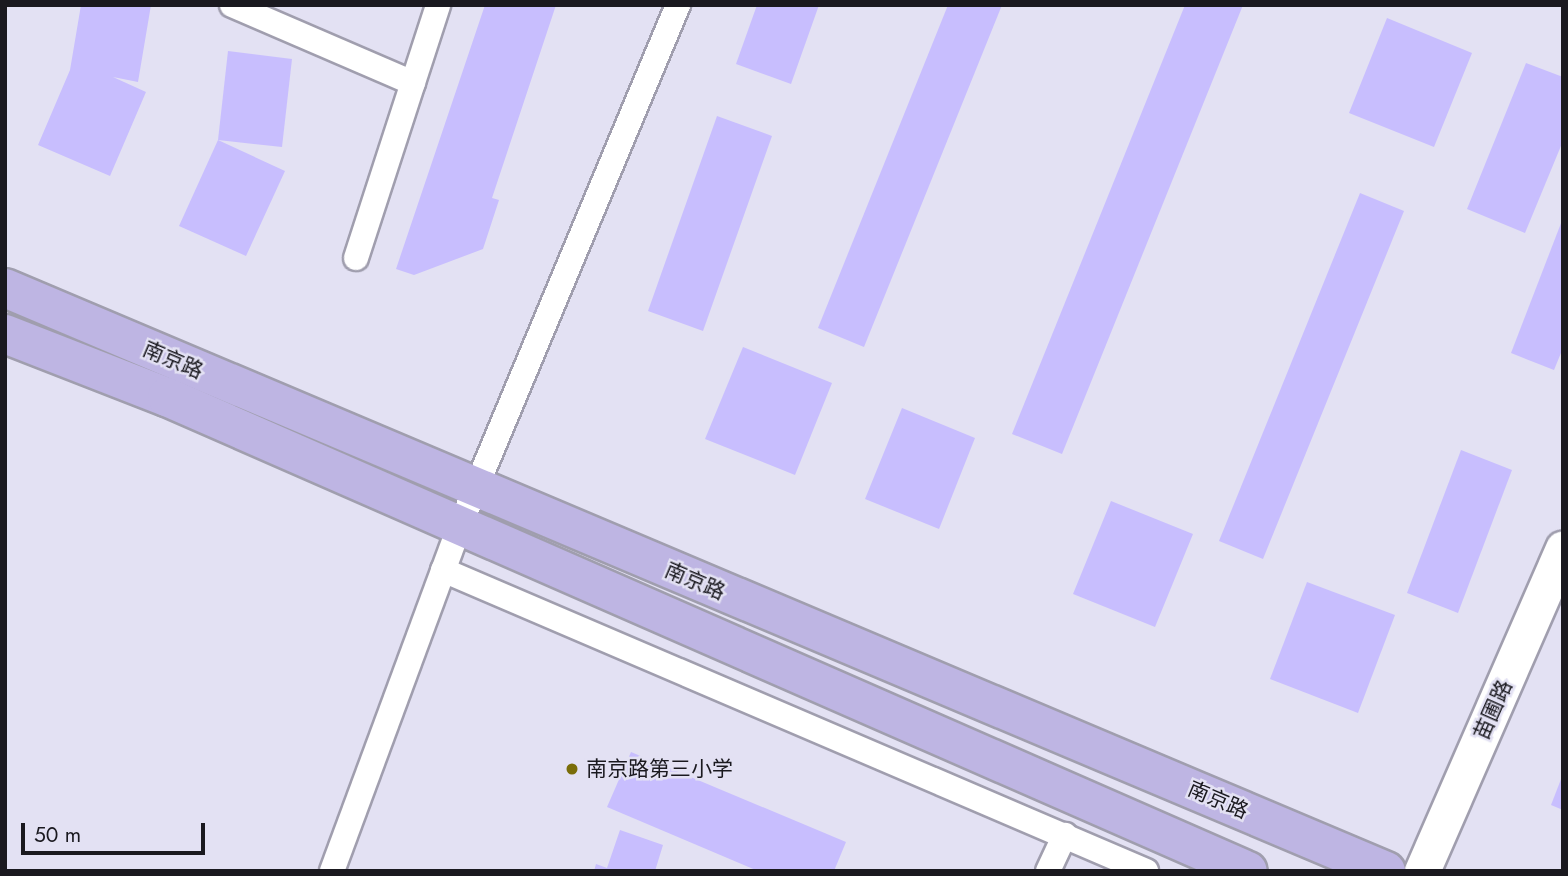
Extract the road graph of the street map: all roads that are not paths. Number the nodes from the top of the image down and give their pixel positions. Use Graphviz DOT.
graph roads {
  1 [pos="232,5"];
  2 [pos="438,5"];
  3 [pos="678,5"];
  4 [pos="413,83"];
  5 [pos="356,258"];
  6 [pos="5,288"];
  7 [pos="5,334"];
  8 [pos="476,489"];
  9 [pos="459,528"];
  10 [pos="1563,549"];
  11 [pos="443,570"];
  12 [pos="1065,835"];
  13 [pos="332,871"];
  14 [pos="1048,871"];
  15 [pos="1146,871"];
  16 [pos="1248,871"];
  17 [pos="1386,871"];
  18 [pos="1422,871"];
  1 -- 4 [label="street"];
  2 -- 4 [label="street"];
  3 -- 8 [label="street"];
  4 -- 5 [label="street"];
  6 -- 8 [label="main road, 南京路"];
  7 -- 9 [label="main road, 南京路"];
  8 -- 9 [label="street"];
  8 -- 17 [label="main road, 南京路"];
  9 -- 11 [label="street"];
  9 -- 16 [label="main road, 南京路"];
  10 -- 18 [label="street, 苗圃路"];
  11 -- 12 [label="street"];
  11 -- 13 [label="street"];
  12 -- 14 [label="street"];
  12 -- 15 [label="street"];
}
